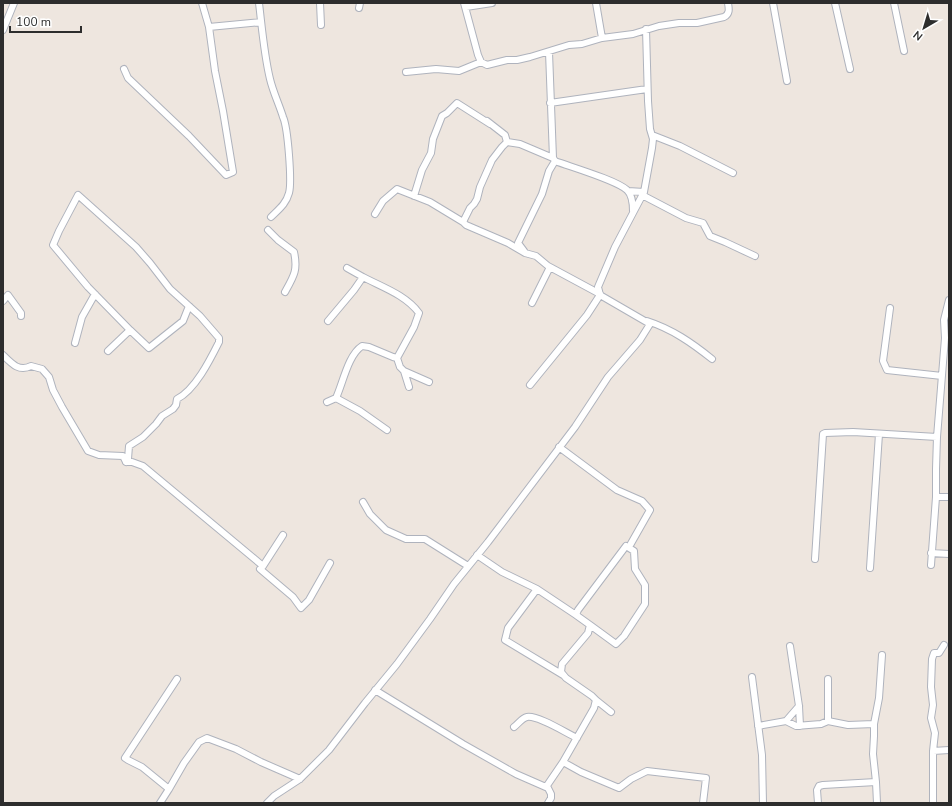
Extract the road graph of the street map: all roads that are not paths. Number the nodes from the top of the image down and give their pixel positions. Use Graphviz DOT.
graph roads {
  1 [pos="14,3"];
  2 [pos="202,3"];
  3 [pos="259,3"];
  4 [pos="320,3"];
  5 [pos="492,3"];
  6 [pos="596,3"];
  7 [pos="728,3"];
  8 [pos="773,3"];
  9 [pos="835,3"];
  10 [pos="894,3"];
  11 [pos="465,5"];
  12 [pos="261,22"];
  13 [pos="321,24"];
  14 [pos="209,27"];
  15 [pos="646,29"];
  16 [pos="3,30"];
  17 [pos="602,38"];
  18 [pos="904,51"];
  19 [pos="549,52"];
  20 [pos="481,62"];
  21 [pos="124,69"];
  22 [pos="850,69"];
  23 [pos="406,72"];
  24 [pos="787,81"];
  25 [pos="647,89"];
  26 [pos="550,103"];
  27 [pos="652,135"];
  28 [pos="507,142"];
  29 [pos="554,159"];
  30 [pos="733,173"];
  31 [pos="628,191"];
  32 [pos="643,193"];
  33 [pos="414,196"];
  34 [pos="633,211"];
  35 [pos="375,214"];
  36 [pos="271,217"];
  37 [pos="463,222"];
  38 [pos="268,230"];
  39 [pos="525,253"];
  40 [pos="755,256"];
  41 [pos="550,267"];
  42 [pos="347,268"];
  43 [pos="363,277"];
  44 [pos="285,292"];
  45 [pos="95,294"];
  46 [pos="600,295"];
  47 [pos="949,300"];
  48 [pos="3,301"];
  49 [pos="532,303"];
  50 [pos="189,306"];
  51 [pos="890,308"];
  52 [pos="21,316"];
  53 [pos="328,321"];
  54 [pos="647,321"];
  55 [pos="130,330"];
  56 [pos="947,338"];
  57 [pos="75,343"];
  58 [pos="108,351"];
  59 [pos="3,355"];
  60 [pos="397,358"];
  61 [pos="712,359"];
  62 [pos="404,371"];
  63 [pos="942,376"];
  64 [pos="429,382"];
  65 [pos="530,385"];
  66 [pos="409,387"];
  67 [pos="336,398"];
  68 [pos="327,402"];
  69 [pos="387,430"];
  70 [pos="879,434"];
  71 [pos="937,437"];
  72 [pos="559,447"];
  73 [pos="126,462"];
  74 [pos="936,497"];
  75 [pos="949,498"];
  76 [pos="363,502"];
  77 [pos="283,535"];
  78 [pos="629,547"];
  79 [pos="931,553"];
  80 [pos="949,554"];
  81 [pos="477,556"];
  82 [pos="815,559"];
  83 [pos="330,563"];
  84 [pos="931,565"];
  85 [pos="263,566"];
  86 [pos="468,566"];
  87 [pos="870,568"];
  88 [pos="537,589"];
  89 [pos="576,616"];
  90 [pos="590,625"];
  91 [pos="944,644"];
  92 [pos="790,646"];
  93 [pos="882,655"];
  94 [pos="563,675"];
  95 [pos="752,677"];
  96 [pos="177,678"];
  97 [pos="828,679"];
  98 [pos="375,690"];
  99 [pos="596,700"];
  100 [pos="799,706"];
  101 [pos="611,712"];
  102 [pos="786,721"];
  103 [pos="828,721"];
  104 [pos="874,724"];
  105 [pos="758,726"];
  106 [pos="800,726"];
  107 [pos="514,727"];
  108 [pos="577,738"];
  109 [pos="949,750"];
  110 [pos="933,751"];
  111 [pos="563,762"];
  112 [pos="300,779"];
  113 [pos="876,782"];
  114 [pos="546,787"];
  115 [pos="169,789"];
  116 [pos="160,803"];
  117 [pos="267,803"];
  118 [pos="548,803"];
  119 [pos="703,803"];
  120 [pos="763,803"];
  121 [pos="818,803"];
  122 [pos="877,803"];
  123 [pos="933,803"];
  1 -- 16 [label="street"];
  2 -- 14 [label="street"];
  3 -- 12 [label="street"];
  4 -- 13 [label="street"];
  5 -- 11 [label="street"];
  6 -- 17 [label="street"];
  7 -- 15 [label="street"];
  8 -- 24 [label="street"];
  9 -- 22 [label="street"];
  10 -- 18 [label="street"];
  11 -- 20 [label="street"];
  12 -- 14 [label="street"];
  12 -- 36 [label="street"];
  14 -- 21 [label="street"];
  15 -- 17 [label="street"];
  15 -- 25 [label="street"];
  17 -- 19 [label="street"];
  19 -- 20 [label="street"];
  19 -- 26 [label="street"];
  20 -- 23 [label="street"];
  25 -- 26 [label="street"];
  25 -- 27 [label="street"];
  26 -- 29 [label="street"];
  27 -- 30 [label="street"];
  27 -- 32 [label="street"];
  28 -- 29 [label="street"];
  28 -- 33 [label="street"];
  28 -- 37 [label="street"];
  29 -- 31 [label="street"];
  29 -- 39 [label="street"];
  31 -- 32 [label="street"];
  31 -- 34 [label="street"];
  32 -- 34 [label="street"];
  32 -- 40 [label="street"];
  33 -- 35 [label="street"];
  33 -- 37 [label="street"];
  34 -- 46 [label="street"];
  37 -- 39 [label="street"];
  38 -- 44 [label="street"];
  39 -- 41 [label="street"];
  41 -- 46 [label="street"];
  41 -- 49 [label="street"];
  42 -- 43 [label="street"];
  43 -- 53 [label="street"];
  43 -- 60 [label="street"];
  45 -- 50 [label="street"];
  45 -- 55 [label="street"];
  45 -- 57 [label="street"];
  46 -- 54 [label="street"];
  46 -- 65 [label="street"];
  47 -- 56 [label="street"];
  48 -- 52 [label="street"];
  50 -- 55 [label="street"];
  50 -- 73 [label="street"];
  51 -- 63 [label="street"];
  54 -- 61 [label="street"];
  54 -- 72 [label="street"];
  55 -- 58 [label="street"];
  56 -- 63 [label="street"];
  59 -- 73 [label="street"];
  60 -- 62 [label="street"];
  60 -- 67 [label="street"];
  62 -- 64 [label="street"];
  62 -- 66 [label="street"];
  63 -- 71 [label="street"];
  67 -- 68 [label="street"];
  67 -- 69 [label="street"];
  70 -- 71 [label="street"];
  70 -- 82 [label="street"];
  70 -- 87 [label="street"];
  71 -- 74 [label="street"];
  72 -- 78 [label="street"];
  72 -- 81 [label="street"];
  73 -- 85 [label="street"];
  74 -- 75 [label="street"];
  74 -- 79 [label="street"];
  76 -- 86 [label="street"];
  77 -- 85 [label="street"];
  78 -- 89 [label="street"];
  78 -- 90 [label="street"];
  79 -- 80 [label="street"];
  79 -- 84 [label="street"];
  81 -- 86 [label="street"];
  81 -- 88 [label="street"];
  83 -- 85 [label="street"];
  86 -- 98 [label="street"];
  88 -- 89 [label="street"];
  88 -- 94 [label="street"];
  89 -- 90 [label="street"];
  90 -- 94 [label="street"];
  91 -- 110 [label="street"];
  92 -- 100 [label="street"];
  93 -- 104 [label="street"];
  94 -- 99 [label="street"];
  95 -- 105 [label="street"];
  96 -- 115 [label="street"];
  97 -- 103 [label="street"];
  98 -- 112 [label="street"];
  98 -- 114 [label="street"];
  99 -- 101 [label="street"];
  99 -- 108 [label="street"];
  100 -- 102 [label="street"];
  100 -- 106 [label="street"];
  102 -- 105 [label="street"];
  102 -- 106 [label="street"];
  103 -- 104 [label="street"];
  103 -- 106 [label="street"];
  104 -- 113 [label="street"];
  105 -- 120 [label="street"];
  107 -- 108 [label="street"];
  108 -- 111 [label="street"];
  109 -- 110 [label="street"];
  110 -- 123 [label="street"];
  111 -- 114 [label="street"];
  111 -- 119 [label="street"];
  112 -- 115 [label="street"];
  112 -- 117 [label="street"];
  113 -- 121 [label="street"];
  113 -- 122 [label="street"];
  114 -- 118 [label="street"];
  115 -- 116 [label="street"];
}
